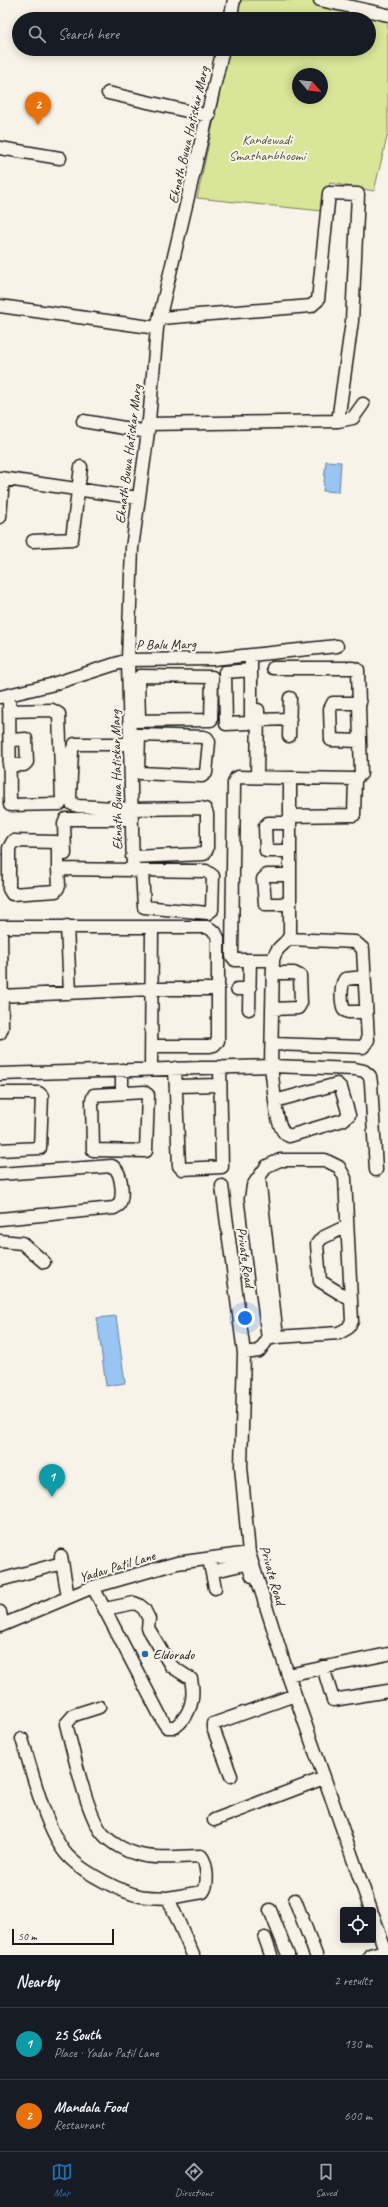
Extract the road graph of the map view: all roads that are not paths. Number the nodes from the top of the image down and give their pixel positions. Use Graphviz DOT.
graph roads {
  1 [pos="234,0"];
  2 [pos="320,0"];
  3 [pos="231,12"];
  4 [pos="374,12"];
  5 [pos="376,12"];
  6 [pos="388,15"];
  7 [pos="222,56"];
  8 [pos="108,93"];
  9 [pos="209,116"];
  10 [pos="0,148"];
  11 [pos="60,158"];
  12 [pos="0,306"];
  13 [pos="159,323"];
  14 [pos="363,404"];
  15 [pos="338,421"];
  16 [pos="83,422"];
  17 [pos="148,428"];
  18 [pos="81,467"];
  19 [pos="2,478"];
  20 [pos="79,490"];
  21 [pos="138,498"];
  22 [pos="0,517"];
  23 [pos="34,541"];
  24 [pos="337,646"];
  25 [pos="255,656"];
  26 [pos="128,660"];
  27 [pos="273,668"];
  28 [pos="251,670"];
  29 [pos="5,696"];
  30 [pos="290,698"];
  31 [pos="360,703"];
  32 [pos="9,711"];
  33 [pos="290,718"];
  34 [pos="134,720"];
  35 [pos="258,720"];
  36 [pos="289,736"];
  37 [pos="133,738"];
  38 [pos="10,740"];
  39 [pos="360,741"];
  40 [pos="10,765"];
  41 [pos="257,777"];
  42 [pos="290,778"];
  43 [pos="355,779"];
  44 [pos="134,812"];
  45 [pos="290,819"];
  46 [pos="290,851"];
  47 [pos="136,857"];
  48 [pos="62,869"];
  49 [pos="137,871"];
  50 [pos="290,875"];
  51 [pos="290,904"];
  52 [pos="67,926"];
  53 [pos="0,927"];
  54 [pos="152,927"];
  55 [pos="289,938"];
  56 [pos="250,960"];
  57 [pos="273,960"];
  58 [pos="273,973"];
  59 [pos="364,977"];
  60 [pos="151,989"];
  61 [pos="218,989"];
  62 [pos="237,989"];
  63 [pos="250,989"];
  64 [pos="70,992"];
  65 [pos="1,996"];
  66 [pos="249,1009"];
  67 [pos="272,1010"];
  68 [pos="366,1012"];
  69 [pos="0,1032"];
  70 [pos="272,1044"];
  71 [pos="150,1046"];
  72 [pos="271,1066"];
  73 [pos="225,1067"];
  74 [pos="175,1068"];
  75 [pos="150,1069"];
  76 [pos="122,1070"];
  77 [pos="0,1074"];
  78 [pos="220,1085"];
  79 [pos="176,1086"];
  80 [pos="0,1093"];
  81 [pos="122,1093"];
  82 [pos="275,1101"];
  83 [pos="0,1150"];
  84 [pos="376,1170"];
  85 [pos="0,1174"];
  86 [pos="222,1186"];
  87 [pos="0,1219"];
  88 [pos="347,1226"];
  89 [pos="0,1241"];
  90 [pos="44,1262"];
  91 [pos="351,1300"];
  92 [pos="273,1338"];
  93 [pos="244,1353"];
  94 [pos="249,1553"];
  95 [pos="209,1559"];
  96 [pos="215,1571"];
  97 [pos="252,1578"];
  98 [pos="0,1580"];
  99 [pos="93,1587"];
  100 [pos="215,1588"];
  101 [pos="68,1597"];
  102 [pos="105,1609"];
  103 [pos="0,1612"];
  104 [pos="1,1625"];
  105 [pos="388,1654"];
  106 [pos="323,1667"];
  107 [pos="288,1675"];
  108 [pos="388,1691"];
  109 [pos="295,1695"];
  110 [pos="99,1707"];
  111 [pos="22,1739"];
  112 [pos="231,1776"];
  113 [pos="324,1778"];
  114 [pos="214,1820"];
  115 [pos="168,1898"];
  116 [pos="295,1900"];
  117 [pos="370,1907"];
  118 [pos="270,1910"];
  119 [pos="376,1922"];
  120 [pos="265,1938"];
  121 [pos="387,1950"];
  122 [pos="193,1955"];
  123 [pos="271,1955"];
  124 [pos="288,1955"];
  125 [pos="316,1955"];
  126 [pos="370,1955"];
  1 -- 3 [label="street"];
  2 -- 4 [label="street"];
  5 -- 6 [label="street"];
  7 -- 9 [label="street, Eknath Buwa Hatiskar Marg"];
  8 -- 9 [label="street"];
  9 -- 13 [label="street, Eknath Buwa Hatiskar Marg"];
  10 -- 11 [label="street"];
  12 -- 13 [label="street"];
  13 -- 15 [label="street"];
  13 -- 17 [label="street, Eknath Buwa Hatiskar Marg"];
  14 -- 15 [label="street"];
  15 -- 17 [label="street"];
  16 -- 17 [label="street"];
  17 -- 21 [label="street, Eknath Buwa Hatiskar Marg"];
  18 -- 20 [label="street"];
  19 -- 20 [label="street"];
  19 -- 22 [label="street"];
  20 -- 21 [label="street"];
  20 -- 23 [label="street"];
  21 -- 26 [label="street, Eknath Buwa Hatiskar Marg"];
  24 -- 25 [label="street, P Balu Marg"];
  25 -- 26 [label="street, P Balu Marg"];
  25 -- 28 [label="street"];
  25 -- 35 [label="street"];
  26 -- 29 [label="street, P Balu Marg"];
  26 -- 34 [label="street, Eknath Buwa Hatiskar Marg"];
  27 -- 31 [label="street"];
  28 -- 28 [label="street"];
  29 -- 32 [label="street"];
  30 -- 33 [label="street"];
  31 -- 39 [label="street"];
  31 -- 39 [label="street"];
  32 -- 38 [label="street"];
  32 -- 40 [label="street"];
  33 -- 35 [label="street"];
  33 -- 36 [label="street"];
  34 -- 34 [label="street"];
  34 -- 37 [label="street, Eknath Buwa Hatiskar Marg"];
  35 -- 41 [label="street"];
  37 -- 37 [label="street"];
  37 -- 44 [label="street, Eknath Buwa Hatiskar Marg"];
  37 -- 44 [label="street"];
  38 -- 40 [label="street"];
  38 -- 40 [label="street"];
  39 -- 43 [label="street"];
  41 -- 42 [label="street"];
  41 -- 56 [label="street"];
  42 -- 43 [label="street"];
  42 -- 45 [label="street"];
  43 -- 45 [label="street"];
  44 -- 47 [label="street, Eknath Buwa Hatiskar Marg"];
  44 -- 47 [label="street"];
  44 -- 48 [label="street"];
  45 -- 46 [label="street"];
  45 -- 46 [label="street"];
  46 -- 50 [label="street"];
  47 -- 49 [label="street, Eknath Buwa Hatiskar Marg"];
  48 -- 48 [label="street"];
  48 -- 49 [label="street"];
  49 -- 49 [label="street, Eknath Buwa Hatiskar Marg"];
  50 -- 51 [label="street"];
  50 -- 51 [label="street"];
  51 -- 55 [label="street"];
  52 -- 53 [label="street"];
  52 -- 54 [label="street"];
  52 -- 64 [label="street"];
  53 -- 65 [label="street"];
  54 -- 60 [label="street"];
  54 -- 61 [label="street"];
  55 -- 57 [label="street"];
  55 -- 59 [label="street"];
  56 -- 57 [label="street"];
  56 -- 63 [label="street"];
  57 -- 58 [label="street"];
  58 -- 67 [label="street"];
  58 -- 67 [label="street"];
  59 -- 68 [label="street"];
  59 -- 68 [label="street"];
  60 -- 61 [label="street"];
  60 -- 64 [label="street"];
  60 -- 71 [label="street"];
  61 -- 71 [label="street"];
  62 -- 63 [label="street"];
  63 -- 66 [label="street"];
  64 -- 65 [label="street"];
  65 -- 69 [label="street"];
  67 -- 70 [label="street"];
  68 -- 70 [label="street"];
  70 -- 72 [label="street"];
  71 -- 75 [label="street"];
  72 -- 73 [label="street"];
  72 -- 82 [label="street"];
  72 -- 84 [label="street"];
  73 -- 74 [label="street"];
  73 -- 78 [label="street"];
  74 -- 75 [label="street"];
  74 -- 79 [label="street"];
  75 -- 76 [label="street"];
  76 -- 77 [label="street"];
  76 -- 81 [label="street"];
  78 -- 79 [label="street"];
  78 -- 79 [label="street"];
  80 -- 83 [label="street"];
  81 -- 81 [label="street"];
  82 -- 82 [label="street"];
  85 -- 87 [label="street"];
  86 -- 93 [label="street, Private Road"];
  88 -- 91 [label="street"];
  88 -- 91 [label="street"];
  88 -- 92 [label="street"];
  89 -- 90 [label="street"];
  91 -- 92 [label="street"];
  92 -- 93 [label="street"];
  93 -- 94 [label="street, Private Road"];
  94 -- 95 [label="street, Yadav Patil Lane"];
  94 -- 97 [label="street, Private Road"];
  95 -- 99 [label="street, Yadav Patil Lane"];
  95 -- 100 [label="street"];
  96 -- 97 [label="street"];
  97 -- 107 [label="street, Private Road"];
  98 -- 101 [label="street"];
  99 -- 101 [label="street, Yadav Patil Lane"];
  99 -- 102 [label="street"];
  101 -- 104 [label="street, Yadav Patil Lane"];
  102 -- 102 [label="street"];
  103 -- 104 [label="street"];
  105 -- 106 [label="street"];
  106 -- 107 [label="street"];
  106 -- 108 [label="street"];
  107 -- 109 [label="street, Private Road"];
  109 -- 112 [label="street"];
  109 -- 113 [label="street, Private Road"];
  110 -- 115 [label="street"];
  111 -- 115 [label="street"];
  113 -- 114 [label="street"];
  113 -- 117 [label="street, Private Road"];
  115 -- 122 [label="street"];
  116 -- 125 [label="street"];
  118 -- 124 [label="street"];
  119 -- 121 [label="street"];
  120 -- 123 [label="street"];
  121 -- 126 [label="street"];
}
